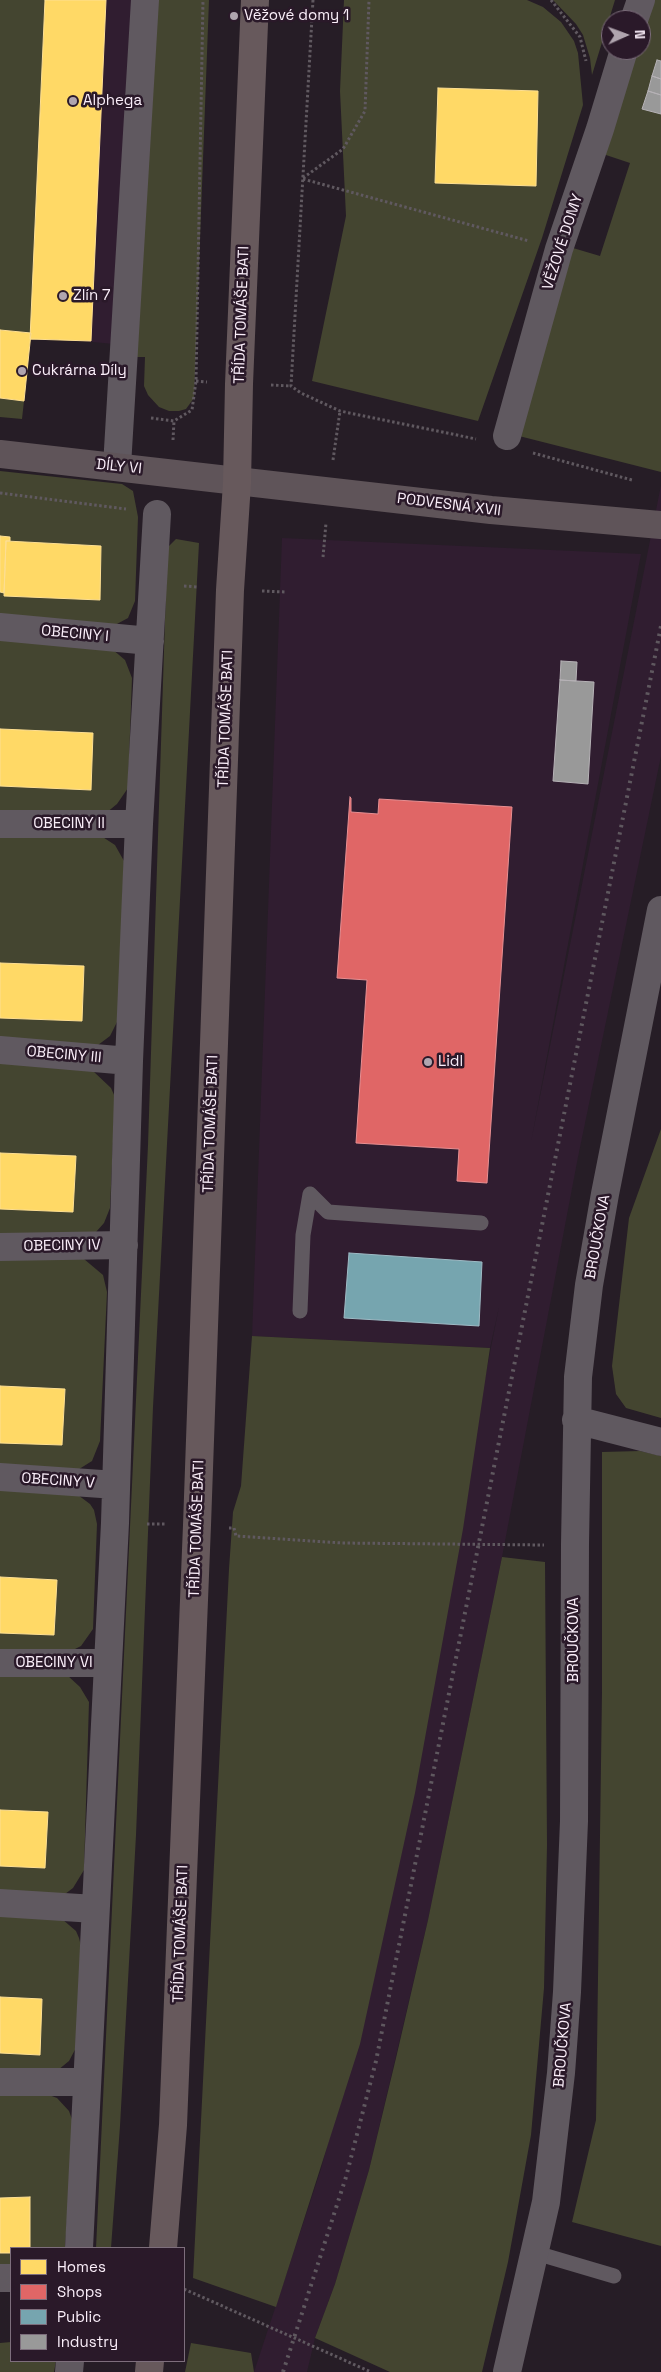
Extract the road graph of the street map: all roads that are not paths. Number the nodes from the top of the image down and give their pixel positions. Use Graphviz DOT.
graph roads {
  1 [pos="145,0"];
  2 [pos="255,0"];
  3 [pos="621,60"];
  4 [pos="496,439"];
  5 [pos="0,454"];
  6 [pos="117,466"];
  7 [pos="237,483"];
  8 [pos="157,514"];
  9 [pos="661,525"];
  10 [pos="0,627"];
  11 [pos="150,641"];
  12 [pos="0,824"];
  13 [pos="139,824"];
  14 [pos="661,910"];
  15 [pos="0,1050"];
  16 [pos="129,1061"];
  17 [pos="480,1223"];
  18 [pos="124,1245"];
  19 [pos="0,1247"];
  20 [pos="300,1311"];
  21 [pos="576,1420"];
  22 [pos="661,1442"];
  23 [pos="0,1476"];
  24 [pos="116,1485"];
  25 [pos="108,1663"];
  26 [pos="0,1664"];
  27 [pos="0,1902"];
  28 [pos="95,1909"];
  29 [pos="0,2082"];
  30 [pos="86,2082"];
  31 [pos="79,2247"];
  32 [pos="164,2247"];
  33 [pos="536,2253"];
  34 [pos="614,2276"];
  35 [pos="507,2372"];
  1 -- 6 [label="street"];
  2 -- 7 [label="main road, TŘÍDA TOMÁŠE BATI"];
  3 -- 4 [label="street, VĚŽOVÉ DOMY"];
  5 -- 6 [label="street, DÍLY VI"];
  6 -- 7 [label="street, DÍLY VI"];
  7 -- 9 [label="street, PODVESNÁ XVII"];
  7 -- 32 [label="main road, TŘÍDA TOMÁŠE BATI"];
  8 -- 11 [label="street"];
  10 -- 11 [label="street, OBECINY I"];
  11 -- 13 [label="street"];
  12 -- 13 [label="street, OBECINY II"];
  13 -- 16 [label="street"];
  14 -- 21 [label="street, BROUČKOVA"];
  15 -- 16 [label="street, OBECINY III"];
  16 -- 18 [label="street"];
  17 -- 20 [label="lane"];
  18 -- 19 [label="street, OBECINY IV"];
  18 -- 24 [label="street"];
  21 -- 22 [label="street"];
  21 -- 33 [label="street, BROUČKOVA"];
  23 -- 24 [label="street, OBECINY V"];
  24 -- 25 [label="street"];
  25 -- 26 [label="street, OBECINY VI"];
  25 -- 28 [label="street"];
  27 -- 28 [label="street"];
  28 -- 30 [label="street"];
  29 -- 30 [label="street"];
  30 -- 31 [label="street"];
  33 -- 34 [label="lane"];
  33 -- 35 [label="street, BROUČKOVA"];
}
